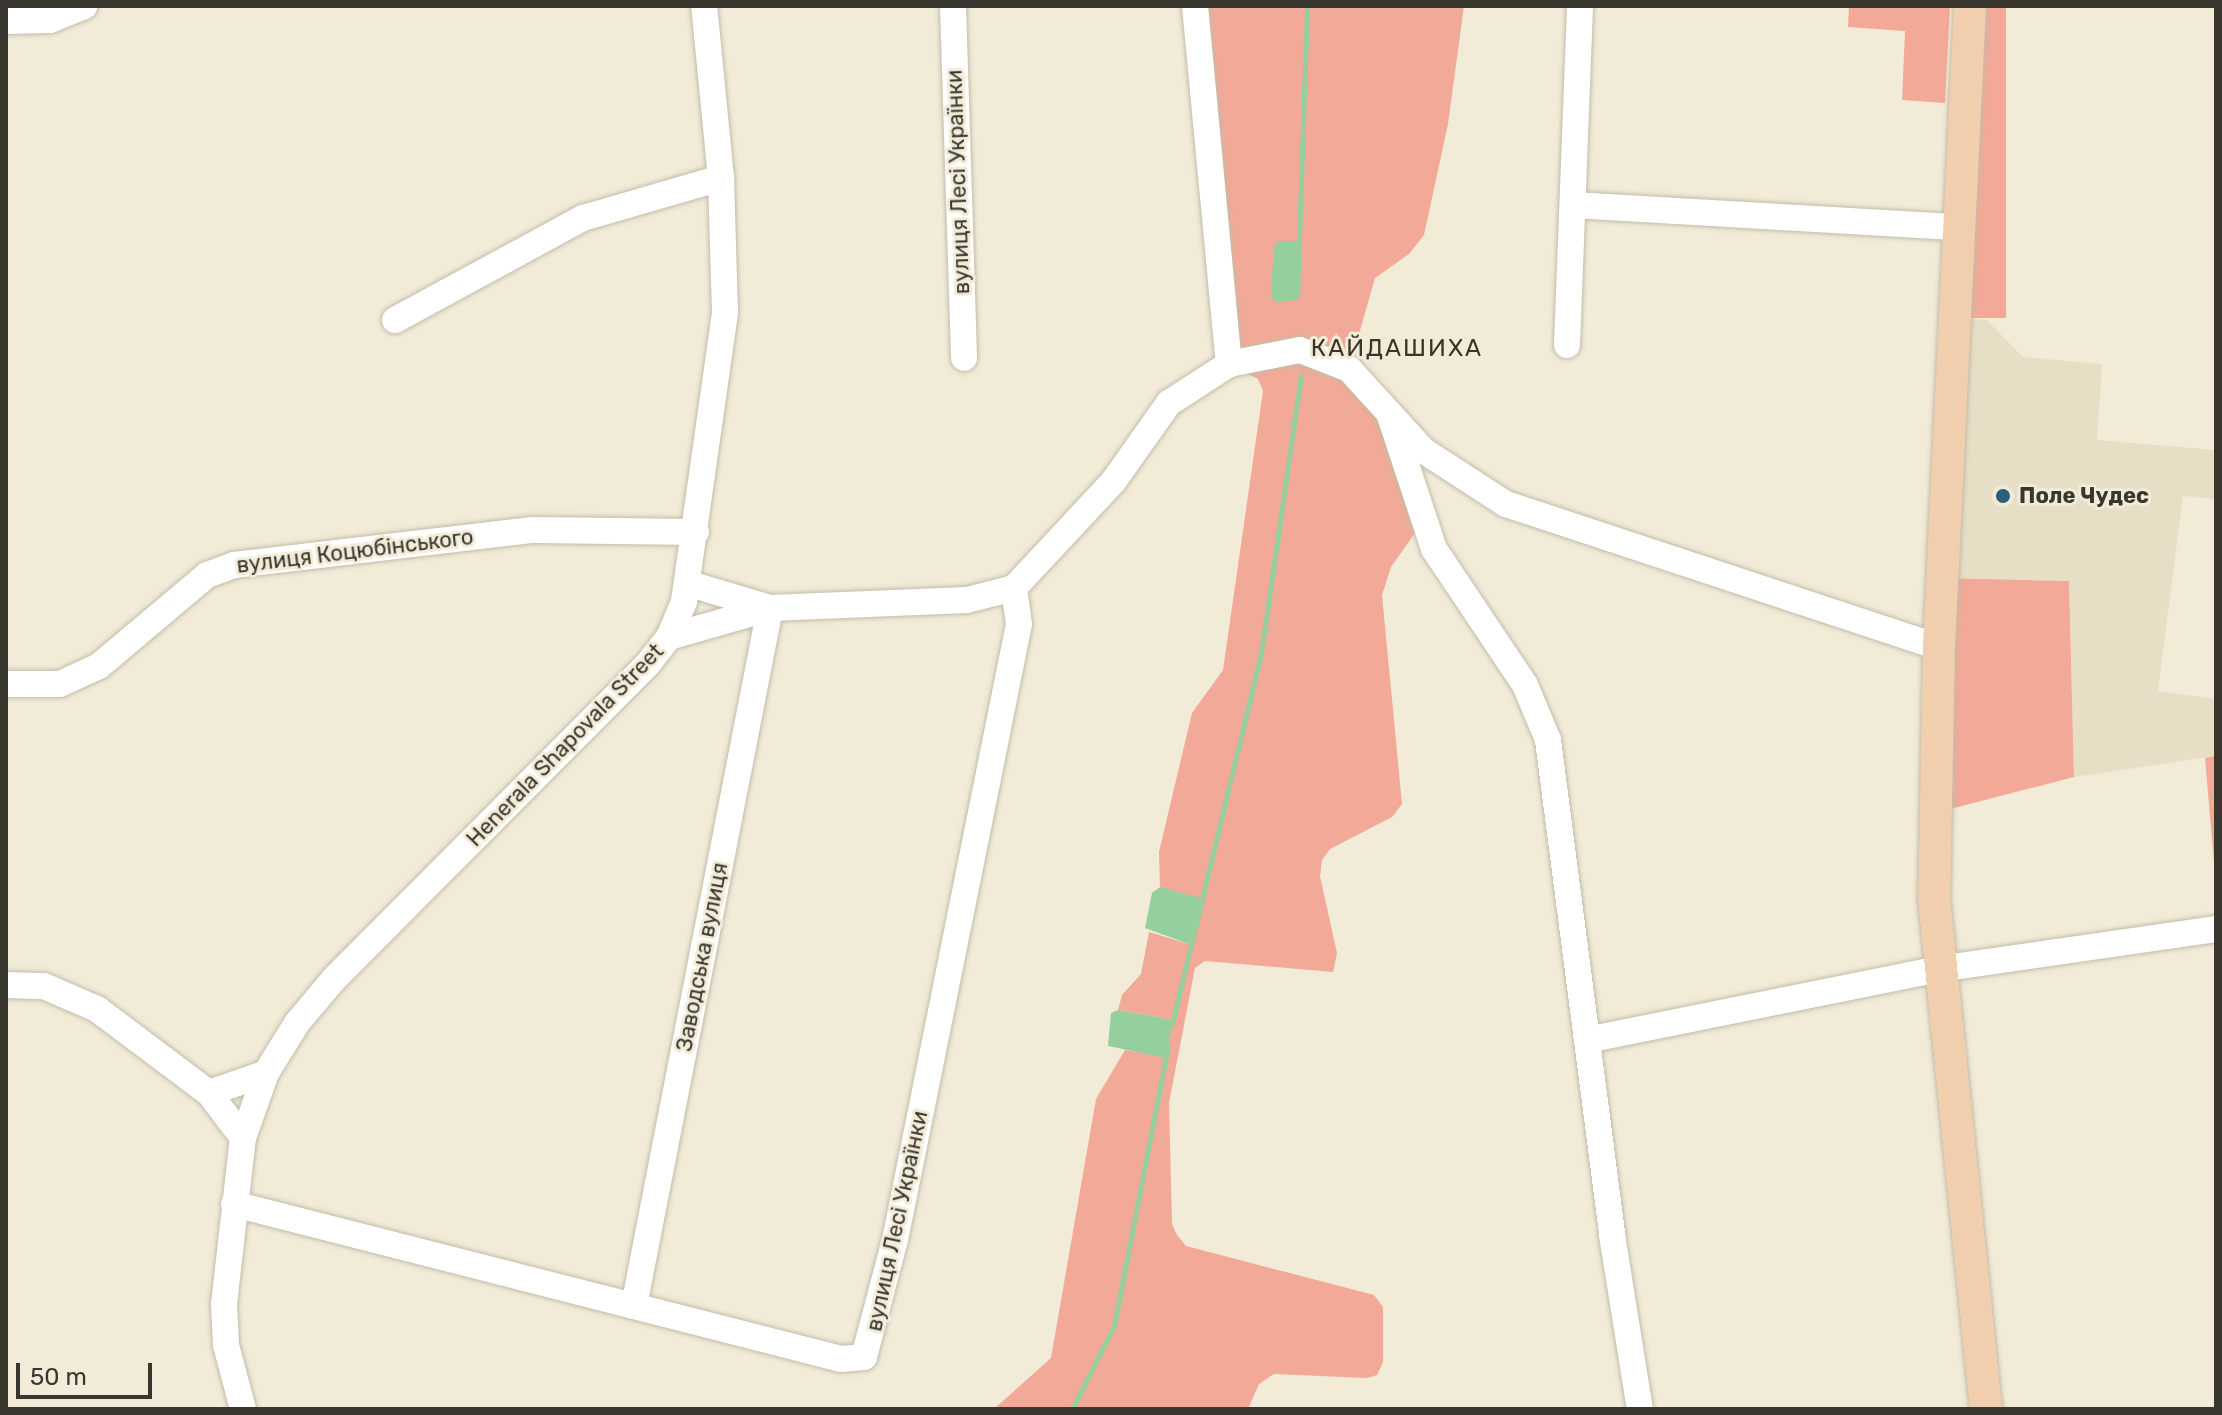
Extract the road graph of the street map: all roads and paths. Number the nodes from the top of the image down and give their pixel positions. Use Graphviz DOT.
graph roads {
  1 [pos="84,6"];
  2 [pos="704,6"];
  3 [pos="953,6"];
  4 [pos="1195,6"];
  5 [pos="1580,6"];
  6 [pos="1970,6"];
  7 [pos="6,21"];
  8 [pos="721,178"];
  9 [pos="1573,205"];
  10 [pos="1958,227"];
  11 [pos="395,320"];
  12 [pos="1567,345"];
  13 [pos="964,358"];
  14 [pos="1229,364"];
  15 [pos="1390,416"];
  16 [pos="696,532"];
  17 [pos="690,584"];
  18 [pos="1014,588"];
  19 [pos="770,608"];
  20 [pos="669,637"];
  21 [pos="1939,647"];
  22 [pos="6,684"];
  23 [pos="2216,929"];
  24 [pos="1939,969"];
  25 [pos="6,985"];
  26 [pos="1587,1040"];
  27 [pos="266,1073"];
  28 [pos="209,1093"];
  29 [pos="243,1138"];
  30 [pos="234,1204"];
  31 [pos="634,1306"];
  32 [pos="243,1409"];
  33 [pos="1640,1409"];
  34 [pos="1986,1409"];
  1 -- 7 [label="street"];
  2 -- 8 [label="street, Henerala Shapovala Street"];
  3 -- 13 [label="street, вулиця Лесі Українки"];
  4 -- 14 [label="street"];
  5 -- 9 [label="street"];
  6 -- 10 [label="main road"];
  8 -- 11 [label="street"];
  8 -- 16 [label="street, Henerala Shapovala Street"];
  9 -- 10 [label="street"];
  9 -- 12 [label="street"];
  10 -- 21 [label="main road"];
  14 -- 15 [label="street"];
  14 -- 18 [label="street"];
  15 -- 21 [label="street"];
  15 -- 26 [label="street"];
  16 -- 17 [label="street, Henerala Shapovala Street"];
  16 -- 22 [label="street, вулиця Коцюбінського"];
  17 -- 19 [label="street"];
  17 -- 20 [label="street, Henerala Shapovala Street"];
  18 -- 19 [label="street"];
  18 -- 31 [label="street, вулиця Лесі Українки"];
  19 -- 20 [label="street"];
  19 -- 31 [label="street, Заводська вулиця"];
  20 -- 27 [label="street, Henerala Shapovala Street"];
  21 -- 24 [label="main road"];
  23 -- 24 [label="street"];
  24 -- 26 [label="street"];
  24 -- 34 [label="main road"];
  25 -- 28 [label="street"];
  26 -- 33 [label="street"];
  27 -- 28 [label="street"];
  27 -- 29 [label="street, Henerala Shapovala Street"];
  28 -- 29 [label="street"];
  29 -- 30 [label="street, Henerala Shapovala Street"];
  30 -- 31 [label="street, вулиця Лесі Українки"];
  30 -- 32 [label="street, Henerala Shapovala Street"];
}
